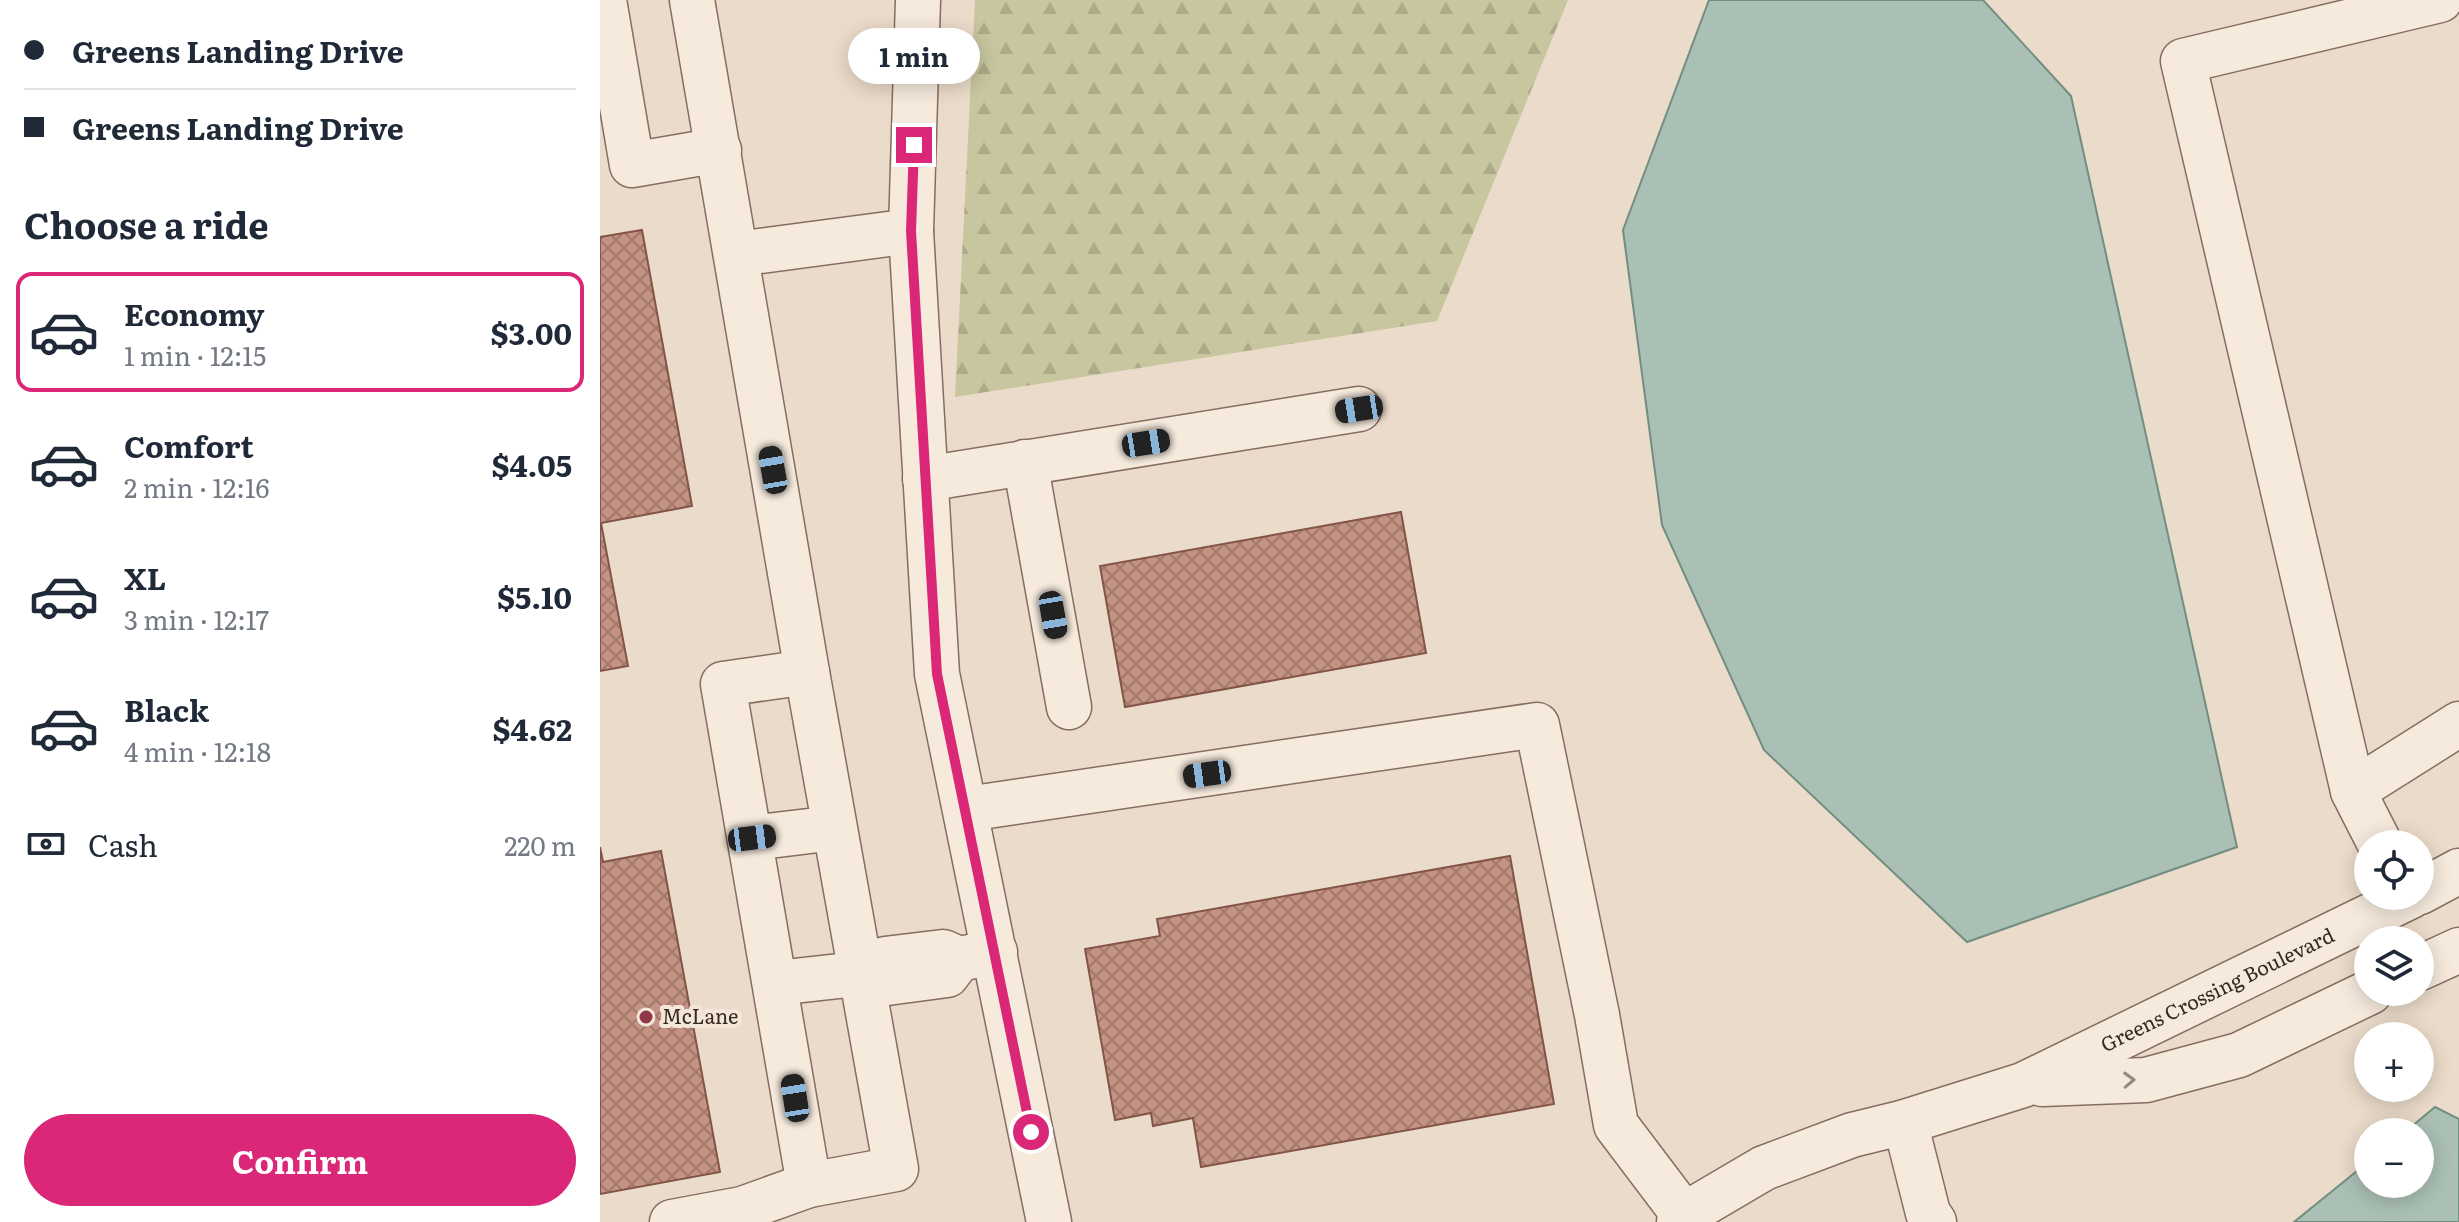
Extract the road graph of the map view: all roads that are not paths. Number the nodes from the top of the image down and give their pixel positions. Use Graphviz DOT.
graph roads {
  1 [pos="604,0"];
  2 [pos="692,0"];
  3 [pos="918,0"];
  4 [pos="2440,0"];
  5 [pos="719,150"];
  6 [pos="911,231"];
  7 [pos="737,254"];
  8 [pos="1359,409"];
  9 [pos="1025,462"];
  10 [pos="925,479"];
  11 [pos="807,672"];
  12 [pos="1069,707"];
  13 [pos="2459,724"];
  14 [pos="2353,791"];
  15 [pos="967,809"];
  16 [pos="834,828"];
  17 [pos="2373,830"];
  18 [pos="752,838"];
  19 [pos="2459,871"];
  20 [pos="2434,884"];
  21 [pos="2380,910"];
  22 [pos="2459,950"];
  23 [pos="977,956"];
  24 [pos="2434,962"];
  25 [pos="868,972"];
  26 [pos="776,983"];
  27 [pos="2354,1000"];
  28 [pos="2023,1085"];
  29 [pos="1905,1122"];
  30 [pos="809,1185"];
  31 [pos="1682,1219"];
  32 [pos="1924,1219"];
  33 [pos="672,1222"];
  34 [pos="1049,1222"];
  1 -- 5 [label="street"];
  2 -- 5 [label="street"];
  3 -- 6 [label="street"];
  4 -- 14 [label="street"];
  5 -- 7 [label="street"];
  6 -- 7 [label="street"];
  6 -- 10 [label="street"];
  7 -- 11 [label="street"];
  8 -- 9 [label="street"];
  9 -- 10 [label="street"];
  9 -- 12 [label="street"];
  10 -- 15 [label="street"];
  11 -- 16 [label="street"];
  11 -- 18 [label="street"];
  13 -- 14 [label="street"];
  14 -- 17 [label="street"];
  15 -- 23 [label="street"];
  15 -- 31 [label="street"];
  16 -- 18 [label="street"];
  16 -- 25 [label="street"];
  18 -- 26 [label="street"];
  19 -- 20 [label="street, Greens Crossing Boulevard"];
  21 -- 28 [label="street, Greens Crossing Boulevard"];
  22 -- 24 [label="street"];
  23 -- 25 [label="street"];
  23 -- 34 [label="street"];
  25 -- 26 [label="street"];
  25 -- 30 [label="street"];
  26 -- 30 [label="street"];
  28 -- 27 [label="street, Greens Crossing Boulevard, one-way"];
  28 -- 29 [label="street, Greens Crossing Boulevard"];
  29 -- 31 [label="street, Greens Crossing Boulevard"];
  29 -- 32 [label="street"];
  30 -- 33 [label="street"];
}
